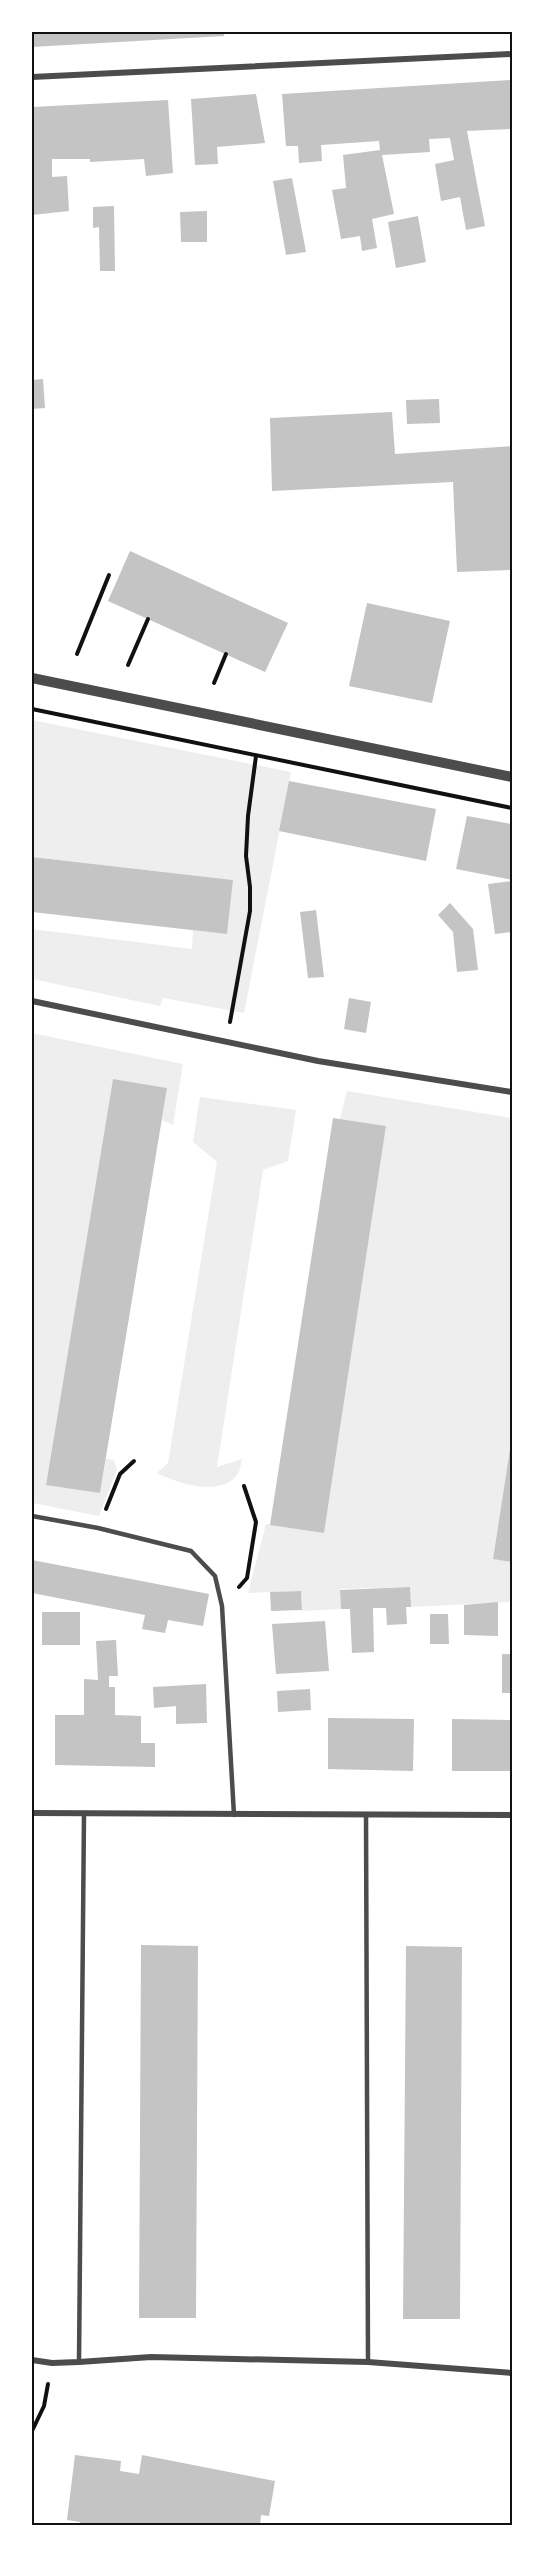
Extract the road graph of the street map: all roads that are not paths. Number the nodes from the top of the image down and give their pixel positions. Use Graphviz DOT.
graph roads {
  1 [pos="513,54"];
  2 [pos="32,77"];
  3 [pos="32,678"];
  4 [pos="513,777"];
  5 [pos="32,1001"];
  6 [pos="513,1092"];
  7 [pos="32,1516"];
  8 [pos="32,1813"];
  9 [pos="84,1813"];
  10 [pos="234,1815"];
  11 [pos="366,1815"];
  12 [pos="513,1815"];
  13 [pos="32,2360"];
  14 [pos="78,2362"];
  15 [pos="368,2362"];
  16 [pos="513,2373"];
  1 -- 2 [label="street"];
  3 -- 4 [label="street"];
  5 -- 6 [label="street"];
  7 -- 10 [label="lane"];
  8 -- 9 [label="street"];
  9 -- 10 [label="street"];
  9 -- 14 [label="lane"];
  10 -- 11 [label="street"];
  11 -- 12 [label="street"];
  11 -- 15 [label="lane"];
  13 -- 14 [label="street"];
  14 -- 15 [label="street"];
  15 -- 16 [label="street"];
}
